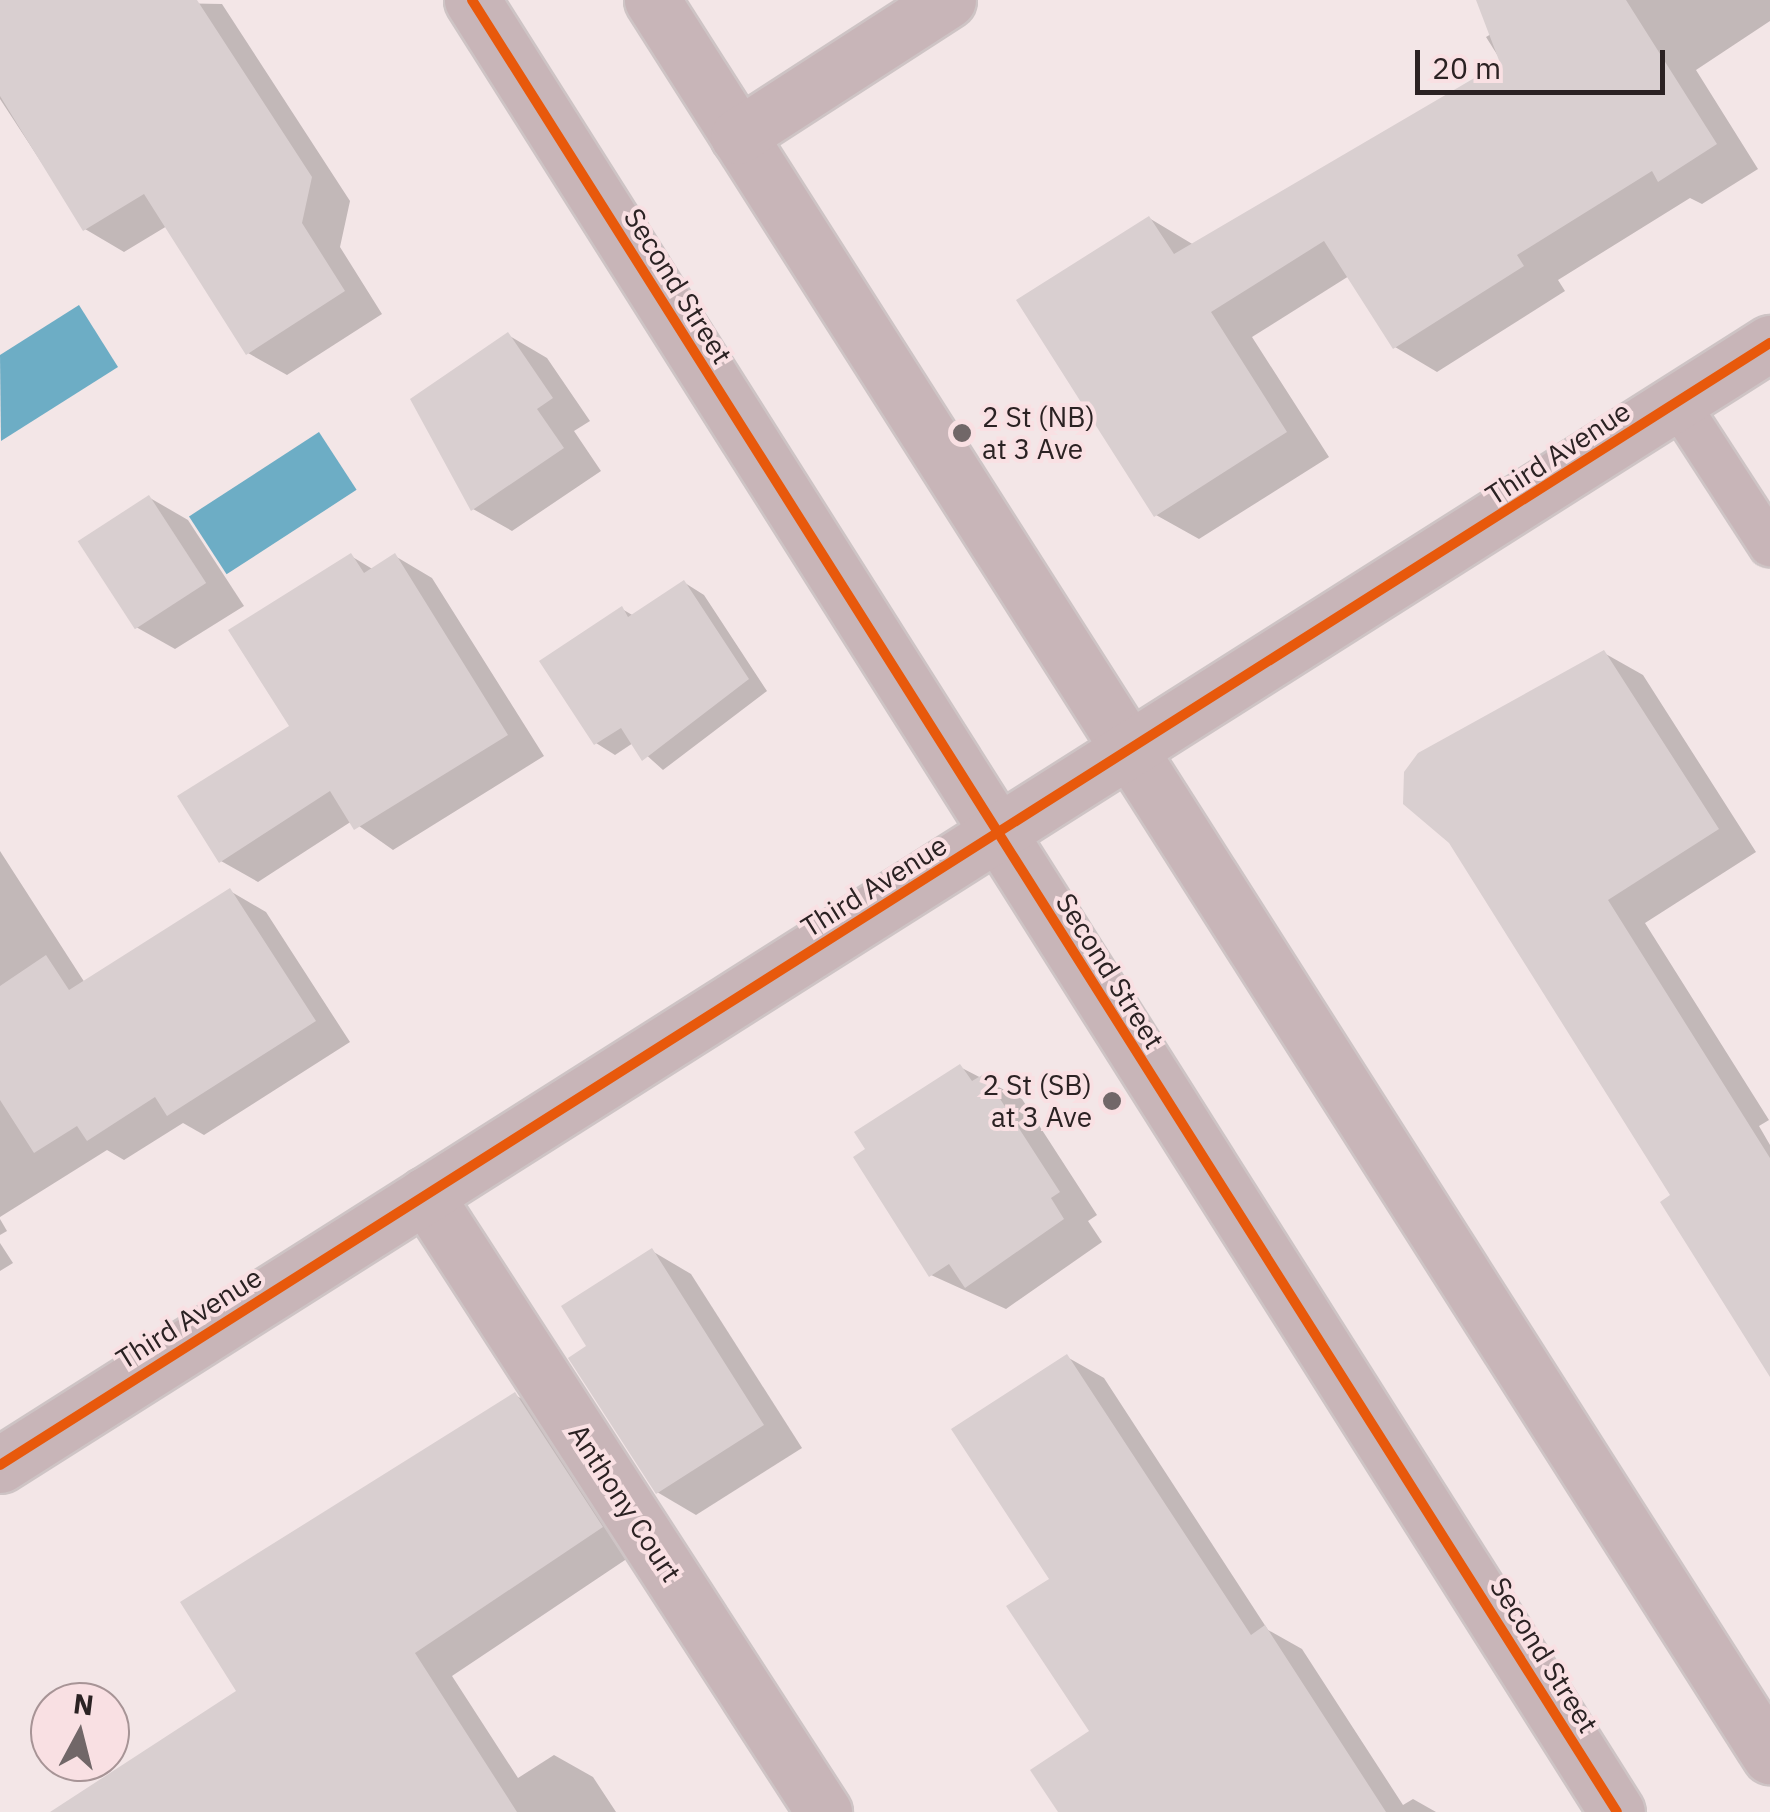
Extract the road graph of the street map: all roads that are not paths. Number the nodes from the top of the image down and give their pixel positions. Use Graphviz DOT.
graph roads {
  1 [pos="472,0"];
  2 [pos="652,0"];
  3 [pos="948,0"];
  4 [pos="738,136"];
  5 [pos="1770,343"];
  6 [pos="1677,402"];
  7 [pos="1770,544"];
  8 [pos="1130,756"];
  9 [pos="996,836"];
  10 [pos="425,1195"];
  11 [pos="0,1465"];
  12 [pos="1770,1756"];
  13 [pos="824,1812"];
  14 [pos="1617,1812"];
  1 -- 9 [label="street, Second Street"];
  2 -- 4 [label="street"];
  3 -- 4 [label="street"];
  4 -- 8 [label="street"];
  5 -- 6 [label="street, Third Avenue"];
  6 -- 7 [label="lane"];
  6 -- 8 [label="street, Third Avenue"];
  8 -- 9 [label="street, Third Avenue"];
  8 -- 12 [label="street"];
  9 -- 10 [label="street, Third Avenue"];
  9 -- 14 [label="street, Second Street"];
  10 -- 11 [label="street, Third Avenue"];
  10 -- 13 [label="street, Anthony Court"];
}
